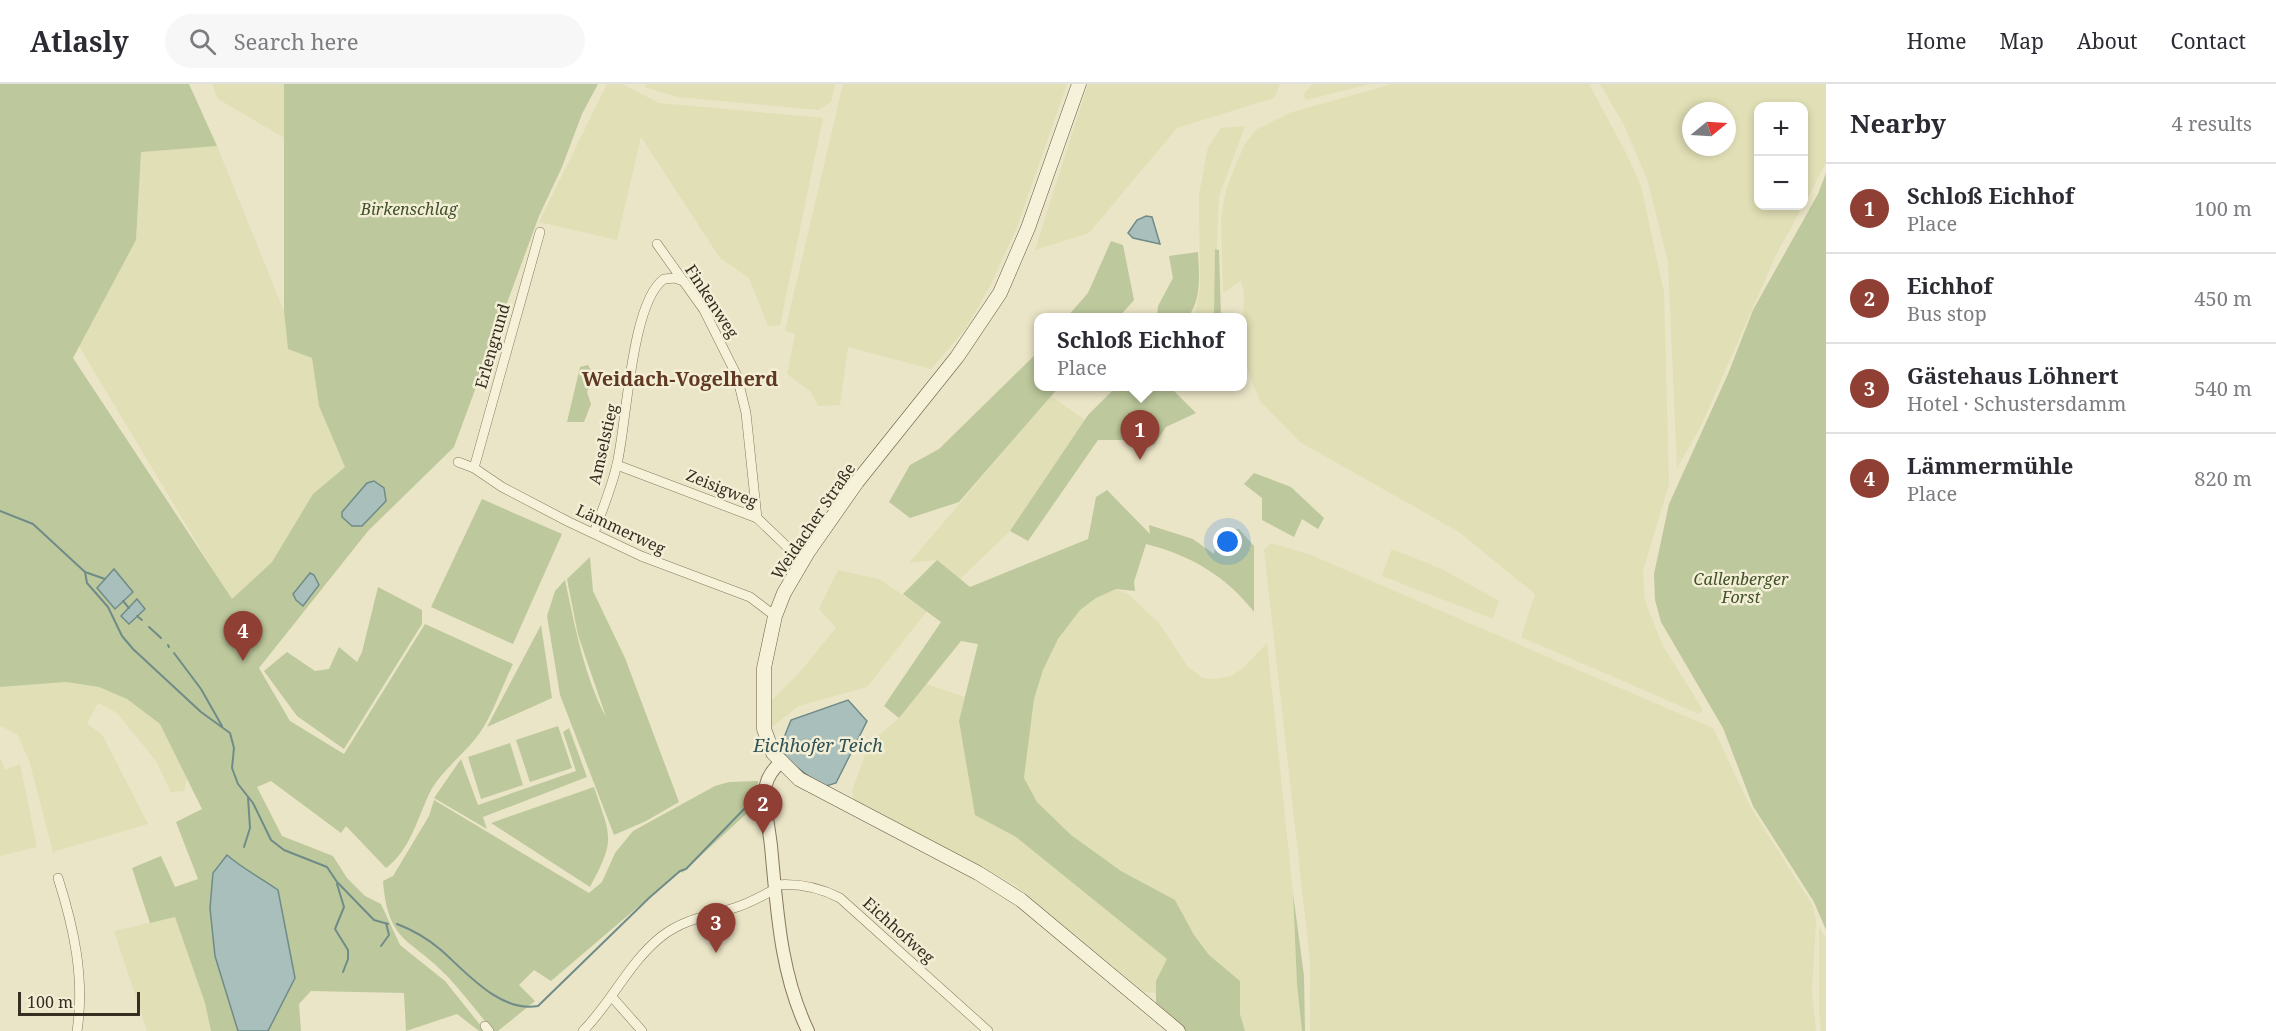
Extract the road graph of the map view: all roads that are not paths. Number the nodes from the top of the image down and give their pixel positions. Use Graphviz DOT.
graph roads {
  1 [pos="1079,84"];
  2 [pos="540,232"];
  3 [pos="657,244"];
  4 [pos="682,281"];
  5 [pos="458,462"];
  6 [pos="617,465"];
  7 [pos="474,468"];
  8 [pos="757,518"];
  9 [pos="594,533"];
  10 [pos="802,561"];
  11 [pos="775,616"];
  12 [pos="781,762"];
  13 [pos="58,878"];
  14 [pos="775,887"];
  15 [pos="612,997"];
  16 [pos="77,1031"];
  17 [pos="583,1031"];
  18 [pos="642,1031"];
  19 [pos="808,1031"];
  20 [pos="988,1031"];
  21 [pos="1178,1031"];
  1 -- 10 [label="main road, Weidacher Straße"];
  2 -- 7 [label="street, Erlengrund"];
  3 -- 4 [label="street, Finkenweg"];
  4 -- 6 [label="street, Amselstieg"];
  4 -- 8 [label="street, Finkenweg"];
  5 -- 7 [label="street, Lämmerweg"];
  6 -- 8 [label="street, Zeisigweg"];
  6 -- 9 [label="street, Amselstieg"];
  7 -- 9 [label="street, Lämmerweg"];
  8 -- 10 [label="street, Zeisigweg"];
  9 -- 11 [label="street, Lämmerweg"];
  10 -- 11 [label="main road, Weidacher Straße"];
  11 -- 12 [label="main road, Weidacher Straße"];
  12 -- 14 [label="street"];
  12 -- 21 [label="main road, Weidacher Straße"];
  13 -- 16 [label="street"];
  14 -- 15 [label="street"];
  14 -- 19 [label="street"];
  14 -- 20 [label="street, Eichhofweg"];
  15 -- 17 [label="street"];
  15 -- 18 [label="street"];
}
